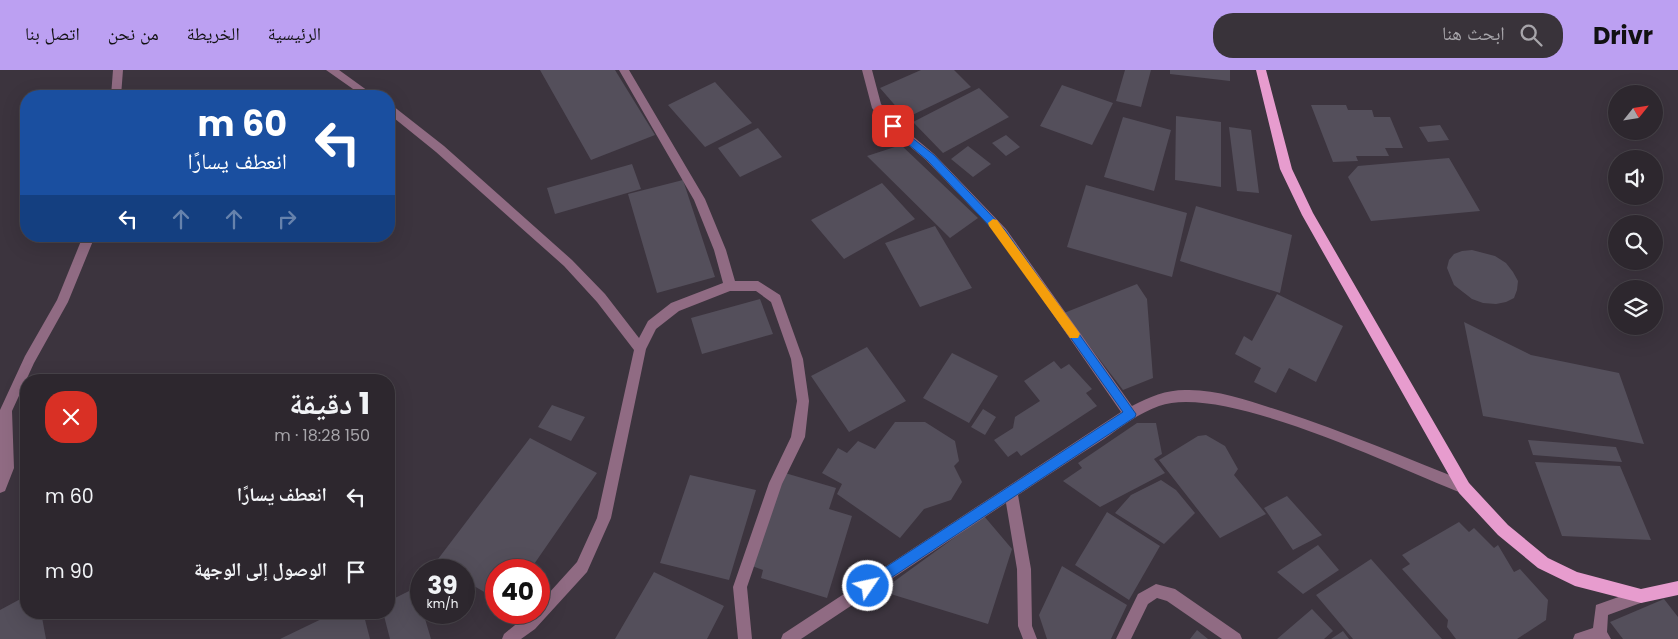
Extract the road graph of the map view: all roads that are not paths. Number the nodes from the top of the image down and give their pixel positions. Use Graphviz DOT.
graph roads {
  1 [pos="118,70"];
  2 [pos="331,70"];
  3 [pos="624,70"];
  4 [pos="867,70"];
  5 [pos="1261,70"];
  6 [pos="116,90"];
  7 [pos="361,90"];
  8 [pos="395,114"];
  9 [pos="86,242"];
  10 [pos="730,286"];
  11 [pos="640,349"];
  12 [pos="23,374"];
  13 [pos="20,380"];
  14 [pos="1130,414"];
  15 [pos="0,487"];
  16 [pos="1464,488"];
  17 [pos="1011,491"];
  18 [pos="1678,588"];
  19 [pos="1641,596"];
  20 [pos="1602,636"];
  21 [pos="509,639"];
  22 [pos="745,639"];
  23 [pos="788,639"];
  24 [pos="1030,639"];
  25 [pos="1122,639"];
  26 [pos="1235,639"];
  27 [pos="1580,639"];
  1 -- 6 [label="street"];
  2 -- 7 [label="street"];
  3 -- 10 [label="street"];
  4 -- 14 [label="street"];
  5 -- 16 [label="main road"];
  8 -- 11 [label="street"];
  9 -- 12 [label="street"];
  10 -- 11 [label="street"];
  10 -- 22 [label="street"];
  11 -- 21 [label="street"];
  13 -- 15 [label="street"];
  14 -- 16 [label="street"];
  14 -- 17 [label="street"];
  16 -- 19 [label="main road"];
  17 -- 23 [label="street"];
  17 -- 24 [label="street"];
  18 -- 19 [label="main road"];
  19 -- 20 [label="street"];
  20 -- 27 [label="street"];
  25 -- 26 [label="street"];
}
